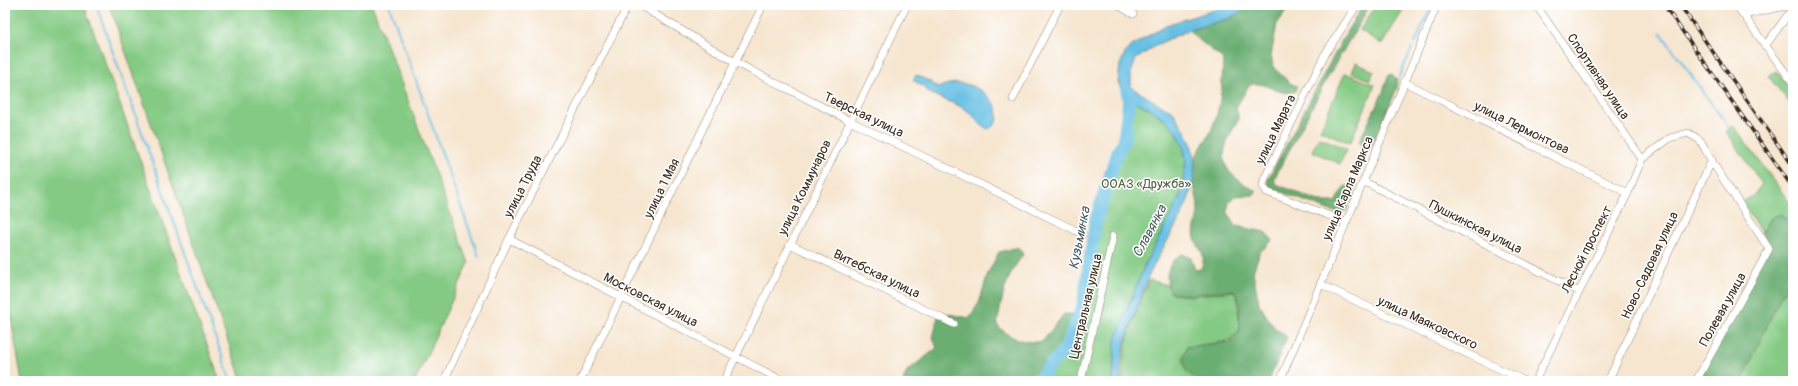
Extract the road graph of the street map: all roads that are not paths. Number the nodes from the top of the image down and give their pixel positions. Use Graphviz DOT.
graph roads {
  1 [pos="628,5"];
  2 [pos="639,5"];
  3 [pos="763,5"];
  4 [pos="907,5"];
  5 [pos="1060,5"];
  6 [pos="1118,5"];
  7 [pos="1357,5"];
  8 [pos="1437,5"];
  9 [pos="1536,5"];
  10 [pos="1736,5"];
  11 [pos="1790,5"];
  12 [pos="1793,8"];
  13 [pos="1133,14"];
  14 [pos="1743,15"];
  15 [pos="1765,46"];
  16 [pos="735,62"];
  17 [pos="1404,82"];
  18 [pos="1793,83"];
  19 [pos="1013,99"];
  20 [pos="850,121"];
  21 [pos="1642,159"];
  22 [pos="1712,160"];
  23 [pos="1363,182"];
  24 [pos="1628,193"];
  25 [pos="1346,222"];
  26 [pos="1083,234"];
  27 [pos="1114,236"];
  28 [pos="509,239"];
  29 [pos="790,244"];
  30 [pos="1320,284"];
  31 [pos="1578,291"];
  32 [pos="621,297"];
  33 [pos="954,324"];
  34 [pos="737,356"];
  35 [pos="444,381"];
  36 [pos="580,381"];
  37 [pos="724,381"];
  38 [pos="783,381"];
  39 [pos="1080,381"];
  40 [pos="1280,381"];
  41 [pos="1525,381"];
  42 [pos="1535,381"];
  43 [pos="1608,381"];
  44 [pos="1696,381"];
  1 -- 28 [label="street, улица Труда"];
  2 -- 16 [label="street, Тверская улица"];
  3 -- 16 [label="street, улица 1 Мая"];
  4 -- 20 [label="street, улица Коммунаров"];
  5 -- 19 [label="street"];
  6 -- 13 [label="street"];
  7 -- 25 [label="street, улица Марата"];
  8 -- 17 [label="street, улица Карла Маркса"];
  9 -- 21 [label="street, Спортивная улица"];
  10 -- 14 [label="street"];
  11 -- 14 [label="street"];
  12 -- 15 [label="street"];
  14 -- 15 [label="street"];
  15 -- 18 [label="street"];
  16 -- 20 [label="street, Тверская улица"];
  16 -- 32 [label="street, улица 1 Мая"];
  17 -- 23 [label="street, улица Карла Маркса"];
  17 -- 24 [label="street, улица Лермонтова"];
  20 -- 26 [label="street, Тверская улица"];
  20 -- 29 [label="street, улица Коммунаров"];
  21 -- 22 [label="street"];
  21 -- 24 [label="street, Лесной проспект"];
  22 -- 43 [label="street, Ново-Садовая улица"];
  22 -- 44 [label="street, Полевая улица"];
  23 -- 25 [label="street, улица Карла Маркса"];
  23 -- 31 [label="street, Пушкинская улица"];
  24 -- 31 [label="street, Лесной проспект"];
  25 -- 30 [label="street, улица Карла Маркса"];
  27 -- 39 [label="street, Центральная улица"];
  28 -- 32 [label="street, Московская улица"];
  28 -- 35 [label="street, улица Труда"];
  29 -- 33 [label="street, Витебская улица"];
  29 -- 34 [label="street, улица Коммунаров"];
  30 -- 40 [label="street, улица Карла Маркса"];
  30 -- 41 [label="street, улица Маяковского"];
  31 -- 42 [label="street, Лесной проспект"];
  32 -- 34 [label="street, Московская улица"];
  32 -- 36 [label="street, улица 1 Мая"];
  34 -- 37 [label="street, улица Коммунаров"];
  34 -- 38 [label="street, Московская улица"];
}
